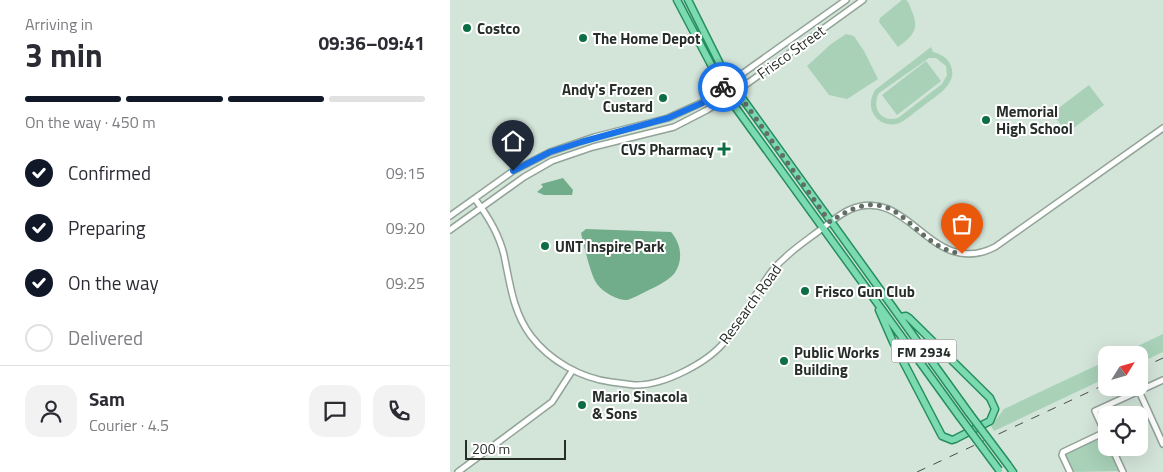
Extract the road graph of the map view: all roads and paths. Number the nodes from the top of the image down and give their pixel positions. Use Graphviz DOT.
graph roads {
  1 [pos="676,0"];
  2 [pos="688,0"];
  3 [pos="846,0"];
  4 [pos="863,0"];
  5 [pos="827,14"];
  6 [pos="698,17"];
  7 [pos="689,21"];
  8 [pos="833,21"];
  9 [pos="730,82"];
  10 [pos="721,88"];
  11 [pos="737,91"];
  12 [pos="728,97"];
  13 [pos="1163,128"];
  14 [pos="550,152"];
  15 [pos="784,158"];
  16 [pos="552,161"];
  17 [pos="777,164"];
  18 [pos="475,199"];
  19 [pos="481,207"];
  20 [pos="450,216"];
  21 [pos="830,222"];
  22 [pos="823,228"];
  23 [pos="450,230"];
  24 [pos="871,294"];
  25 [pos="900,317"];
  26 [pos="572,371"];
  27 [pos="1163,380"];
  28 [pos="1148,387"];
  29 [pos="1128,396"];
  30 [pos="1141,396"];
  31 [pos="1106,406"];
  32 [pos="1098,437"];
  33 [pos="1163,444"];
  34 [pos="1116,456"];
  35 [pos="1000,471"];
  36 [pos="458,472"];
  37 [pos="1014,472"];
  38 [pos="1070,472"];
  39 [pos="1123,472"];
  1 -- 7 [label="main road"];
  2 -- 6 [label="main road, FM 2934"];
  3 -- 5 [label="street, Frisco Street"];
  4 -- 8 [label="street, Frisco Street"];
  5 -- 8 [label="street"];
  5 -- 9 [label="street, Frisco Street"];
  6 -- 7 [label="main road"];
  6 -- 9 [label="main road, FM 2934"];
  7 -- 10 [label="main road"];
  8 -- 11 [label="street, Frisco Street"];
  9 -- 10 [label="street, Frisco Street"];
  9 -- 11 [label="main road, FM 2934"];
  10 -- 12 [label="main road"];
  10 -- 14 [label="street, Frisco Street"];
  11 -- 12 [label="street, Frisco Street"];
  11 -- 15 [label="main road, FM 2934"];
  12 -- 16 [label="street, Frisco Street"];
  12 -- 17 [label="main road"];
  13 -- 21 [label="street, Research Road"];
  14 -- 16 [label="street"];
  14 -- 18 [label="street, Frisco Street"];
  15 -- 17 [label="main road"];
  15 -- 21 [label="main road, FM 2934"];
  16 -- 19 [label="street, Frisco Street"];
  17 -- 22 [label="main road"];
  18 -- 19 [label="street, Research Road"];
  18 -- 20 [label="street, Frisco Street"];
  19 -- 23 [label="street, Frisco Street"];
  19 -- 26 [label="street, Research Road"];
  21 -- 22 [label="street, Research Road"];
  21 -- 25 [label="main road, FM 2934"];
  22 -- 24 [label="main road"];
  22 -- 26 [label="street, Research Road"];
  24 -- 25 [label="main road"];
  24 -- 35 [label="main road, bridge"];
  25 -- 37 [label="main road, FM 2934, bridge"];
  26 -- 36 [label="street"];
  27 -- 28 [label="street"];
  29 -- 31 [label="street"];
  30 -- 33 [label="street"];
  32 -- 38 [label="street"];
  34 -- 39 [label="street"];
}
